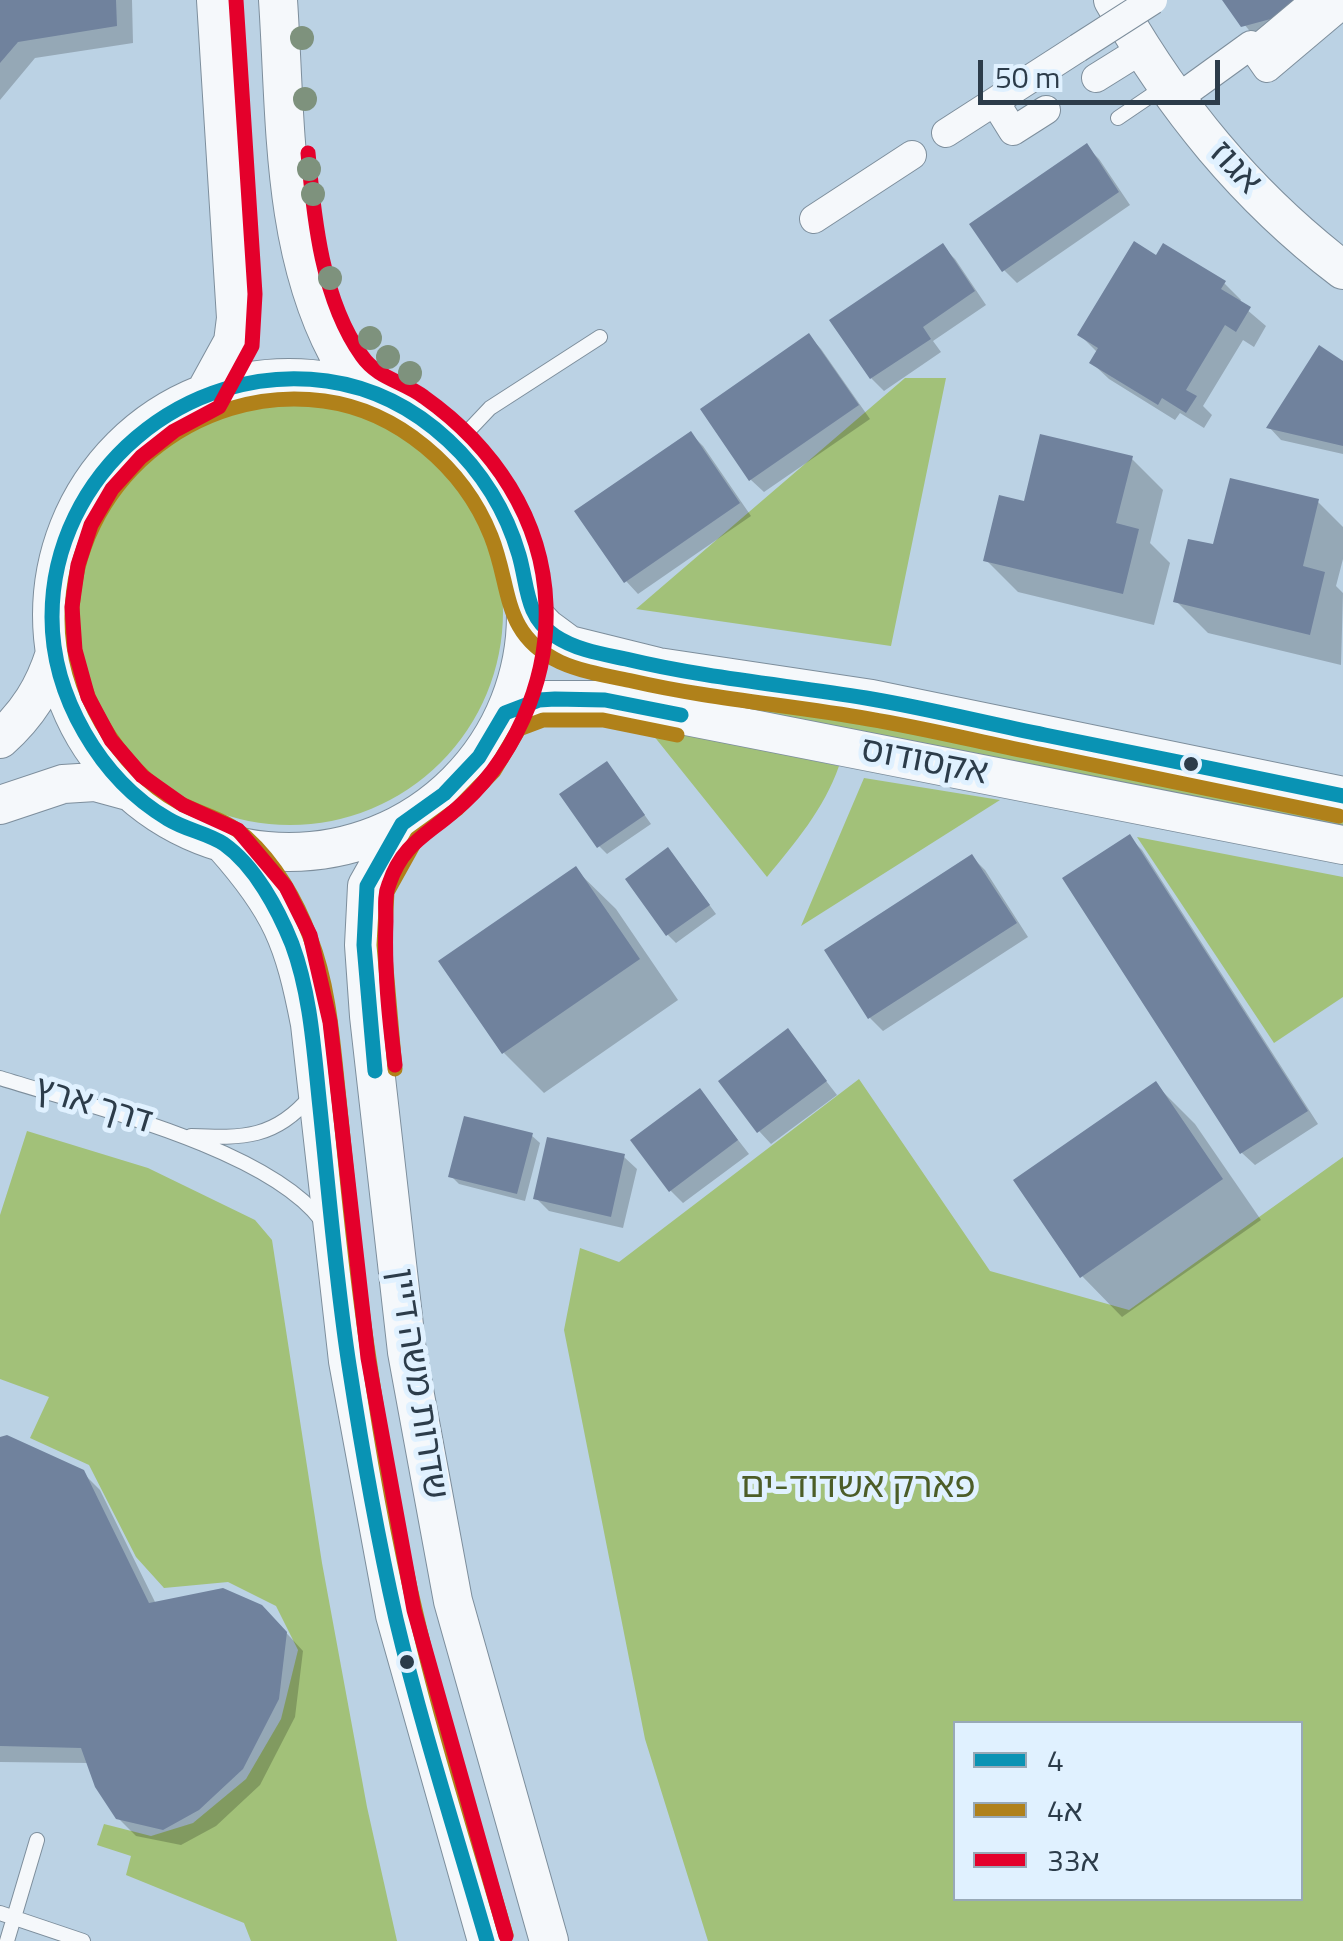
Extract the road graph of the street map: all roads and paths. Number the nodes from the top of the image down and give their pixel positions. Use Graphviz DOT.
graph roads {
  1 [pos="216,0"];
  2 [pos="278,0"];
  3 [pos="1113,0"];
  4 [pos="1153,0"];
  5 [pos="1316,0"];
  6 [pos="1343,4"];
  7 [pos="1141,50"];
  8 [pos="1255,51"];
  9 [pos="1096,78"];
  10 [pos="1170,94"];
  11 [pos="995,102"];
  12 [pos="1046,110"];
  13 [pos="1118,118"];
  14 [pos="946,133"];
  15 [pos="912,156"];
  16 [pos="814,219"];
  17 [pos="1343,270"];
  18 [pos="600,337"];
  19 [pos="364,389"];
  20 [pos="205,393"];
  21 [pos="455,445"];
  22 [pos="526,607"];
  23 [pos="54,652"];
  24 [pos="505,713"];
  25 [pos="0,739"];
  26 [pos="128,792"];
  27 [pos="1343,796"];
  28 [pos="0,804"];
  29 [pos="402,824"];
  30 [pos="224,844"];
  31 [pos="1343,846"];
  32 [pos="0,1078"];
  33 [pos="318,1088"];
  34 [pos="186,1136"];
  35 [pos="336,1253"];
  36 [pos="37,1840"];
  37 [pos="7,1915"];
  38 [pos="6,1941"];
  39 [pos="83,1941"];
  40 [pos="487,1941"];
  41 [pos="549,1941"];
  1 -- 20 [label="main road"];
  2 -- 19 [label="main road"];
  3 -- 7 [label="main road, אגוז"];
  4 -- 11 [label="street, bridge"];
  5 -- 8 [label="street"];
  6 -- 8 [label="street"];
  7 -- 9 [label="street"];
  7 -- 10 [label="main road, אגוז"];
  8 -- 10 [label="street"];
  10 -- 13 [label="lane"];
  10 -- 17 [label="main road, אגוז"];
  11 -- 12 [label="street"];
  11 -- 14 [label="street"];
  15 -- 16 [label="street"];
  18 -- 21 [label="lane"];
  19 -- 20 [label="main road"];
  19 -- 21 [label="main road"];
  20 -- 23 [label="main road"];
  21 -- 22 [label="main road"];
  22 -- 24 [label="main road"];
  22 -- 27 [label="main road, אקסודוס"];
  23 -- 25 [label="main road"];
  23 -- 26 [label="main road"];
  24 -- 29 [label="main road"];
  24 -- 31 [label="main road, אקסודוס"];
  26 -- 28 [label="main road"];
  26 -- 30 [label="main road"];
  29 -- 30 [label="main road"];
  29 -- 41 [label="main road, שדרות משה דיין"];
  30 -- 33 [label="main road, שדרות משה דיין"];
  32 -- 34 [label="lane, דרך ארץ"];
  33 -- 34 [label="lane, דרך ארץ"];
  33 -- 35 [label="main road, שדרות משה דיין"];
  34 -- 35 [label="lane, דרך ארץ"];
  35 -- 40 [label="main road, שדרות משה דיין"];
  36 -- 37 [label="lane"];
  37 -- 38 [label="lane"];
  37 -- 39 [label="lane"];
}
